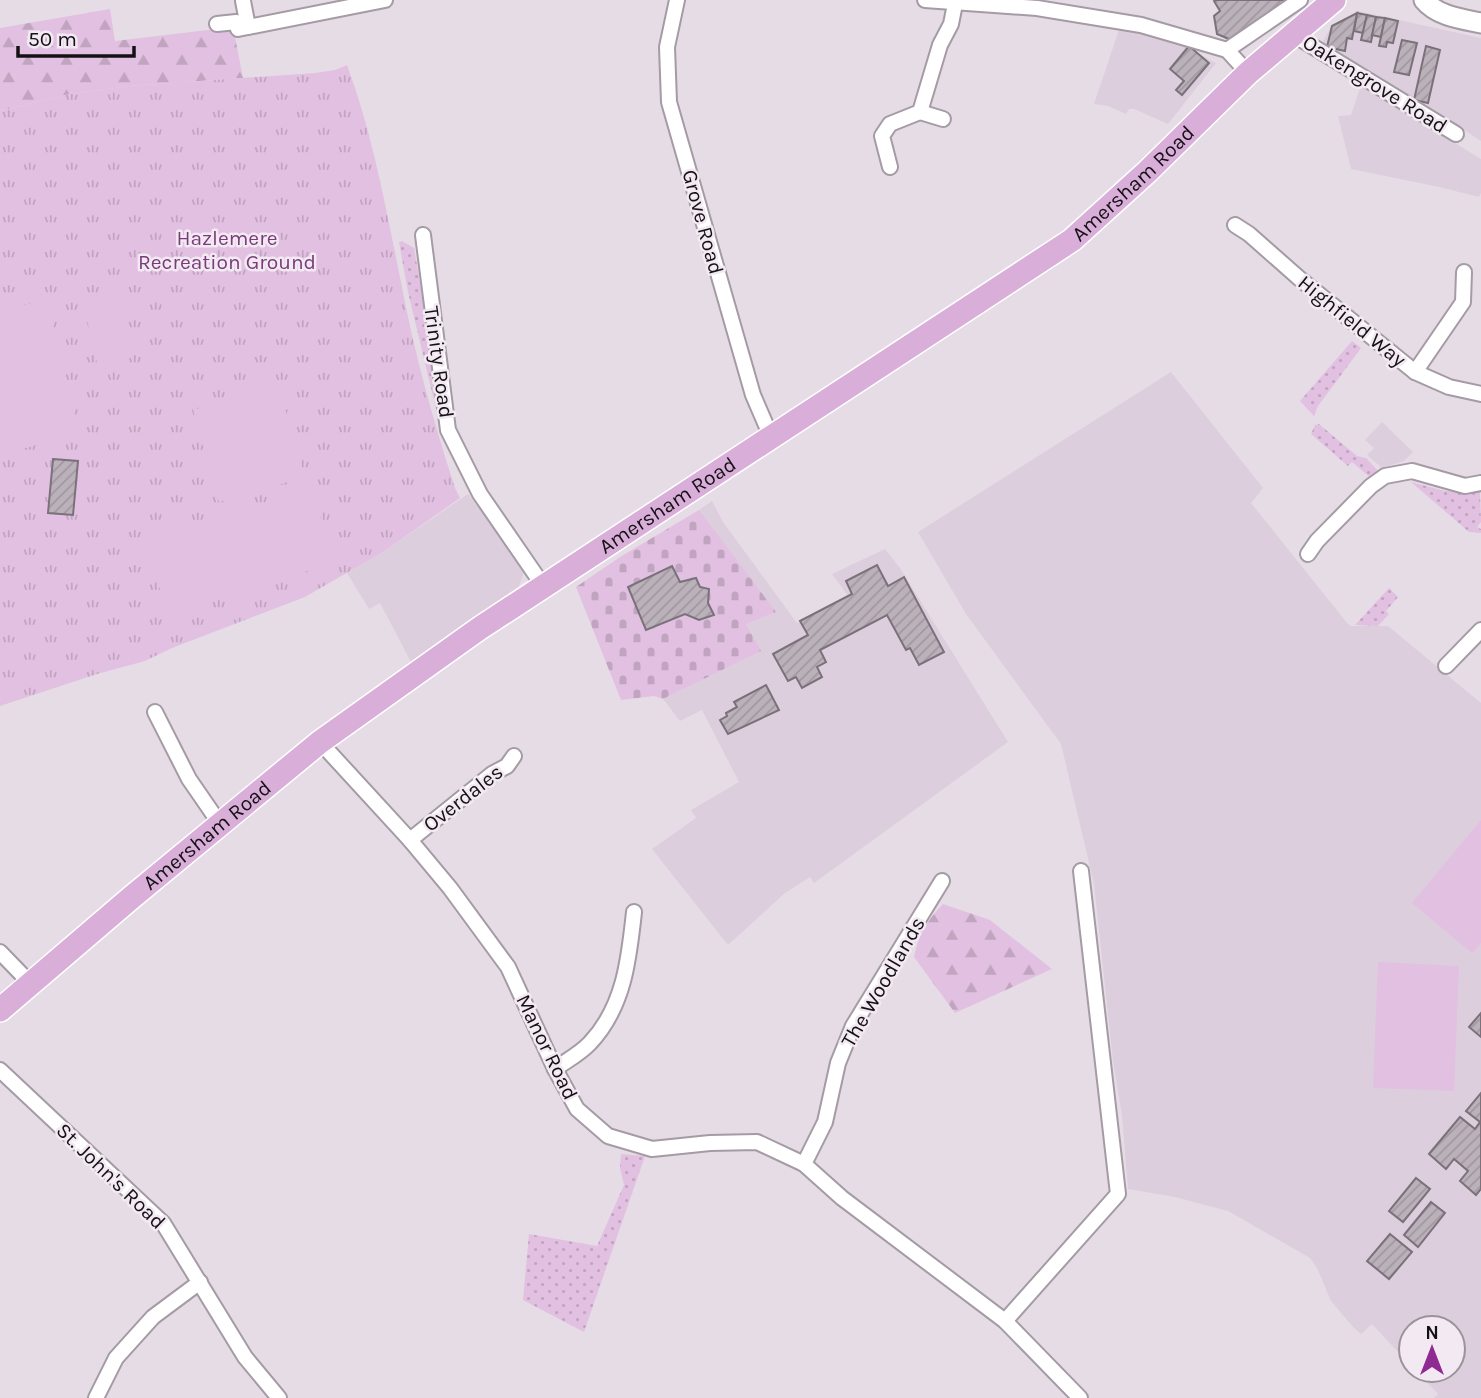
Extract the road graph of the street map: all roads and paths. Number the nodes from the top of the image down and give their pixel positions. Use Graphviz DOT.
graph roads {
  1 [pos="385,0"];
  2 [pos="677,0"];
  3 [pos="925,0"];
  4 [pos="1300,0"];
  5 [pos="1334,0"];
  6 [pos="1424,0"];
  7 [pos="243,1"];
  8 [pos="955,4"];
  9 [pos="1481,23"];
  10 [pos="217,24"];
  11 [pos="247,27"];
  12 [pos="1294,35"];
  13 [pos="1227,50"];
  14 [pos="1248,73"];
  15 [pos="920,113"];
  16 [pos="943,119"];
  17 [pos="1455,134"];
  18 [pos="890,167"];
  19 [pos="1235,225"];
  20 [pos="423,235"];
  21 [pos="1464,272"];
  22 [pos="1415,372"];
  23 [pos="1481,394"];
  24 [pos="772,439"];
  25 [pos="1481,482"];
  26 [pos="1308,554"];
  27 [pos="544,587"];
  28 [pos="1481,630"];
  29 [pos="1446,666"];
  30 [pos="155,712"];
  31 [pos="320,743"];
  32 [pos="514,756"];
  33 [pos="220,824"];
  34 [pos="410,839"];
  35 [pos="1081,871"];
  36 [pos="942,881"];
  37 [pos="634,912"];
  38 [pos="0,952"];
  39 [pos="30,983"];
  40 [pos="0,1010"];
  41 [pos="555,1069"];
  42 [pos="0,1070"];
  43 [pos="804,1164"];
  44 [pos="200,1282"];
  45 [pos="1005,1321"];
  46 [pos="96,1398"];
  47 [pos="279,1398"];
  48 [pos="1080,1398"];
  1 -- 11 [label="street"];
  2 -- 24 [label="street, Grove Road"];
  3 -- 8 [label="street"];
  4 -- 13 [label="street"];
  5 -- 12 [label="main road, Amersham Road"];
  6 -- 9 [label="main road"];
  7 -- 11 [label="street"];
  8 -- 13 [label="street"];
  8 -- 15 [label="street"];
  10 -- 11 [label="street"];
  12 -- 14 [label="main road, Amersham Road"];
  12 -- 17 [label="street, Oakengrove Road"];
  13 -- 14 [label="street"];
  14 -- 24 [label="main road, Amersham Road"];
  15 -- 16 [label="street"];
  15 -- 18 [label="street"];
  19 -- 22 [label="street, Highfield Way"];
  20 -- 27 [label="street, Trinity Road"];
  21 -- 22 [label="street"];
  22 -- 23 [label="street, Highfield Way"];
  24 -- 27 [label="main road, Amersham Road"];
  25 -- 26 [label="street"];
  27 -- 31 [label="main road, Amersham Road"];
  28 -- 29 [label="street"];
  30 -- 33 [label="street"];
  31 -- 33 [label="main road, Amersham Road"];
  31 -- 34 [label="street, Manor Road"];
  32 -- 34 [label="street, Overdales"];
  33 -- 39 [label="main road, Amersham Road"];
  34 -- 41 [label="street, Manor Road"];
  35 -- 45 [label="street"];
  36 -- 43 [label="street, The Woodlands"];
  37 -- 41 [label="street"];
  38 -- 39 [label="street"];
  39 -- 40 [label="main road, Amersham Road"];
  41 -- 43 [label="street, Manor Road"];
  42 -- 44 [label="street, St. John's Road"];
  43 -- 45 [label="street, Manor Road"];
  44 -- 46 [label="street"];
  44 -- 47 [label="street, St. John's Road"];
  45 -- 48 [label="street, Manor Road"];
}
